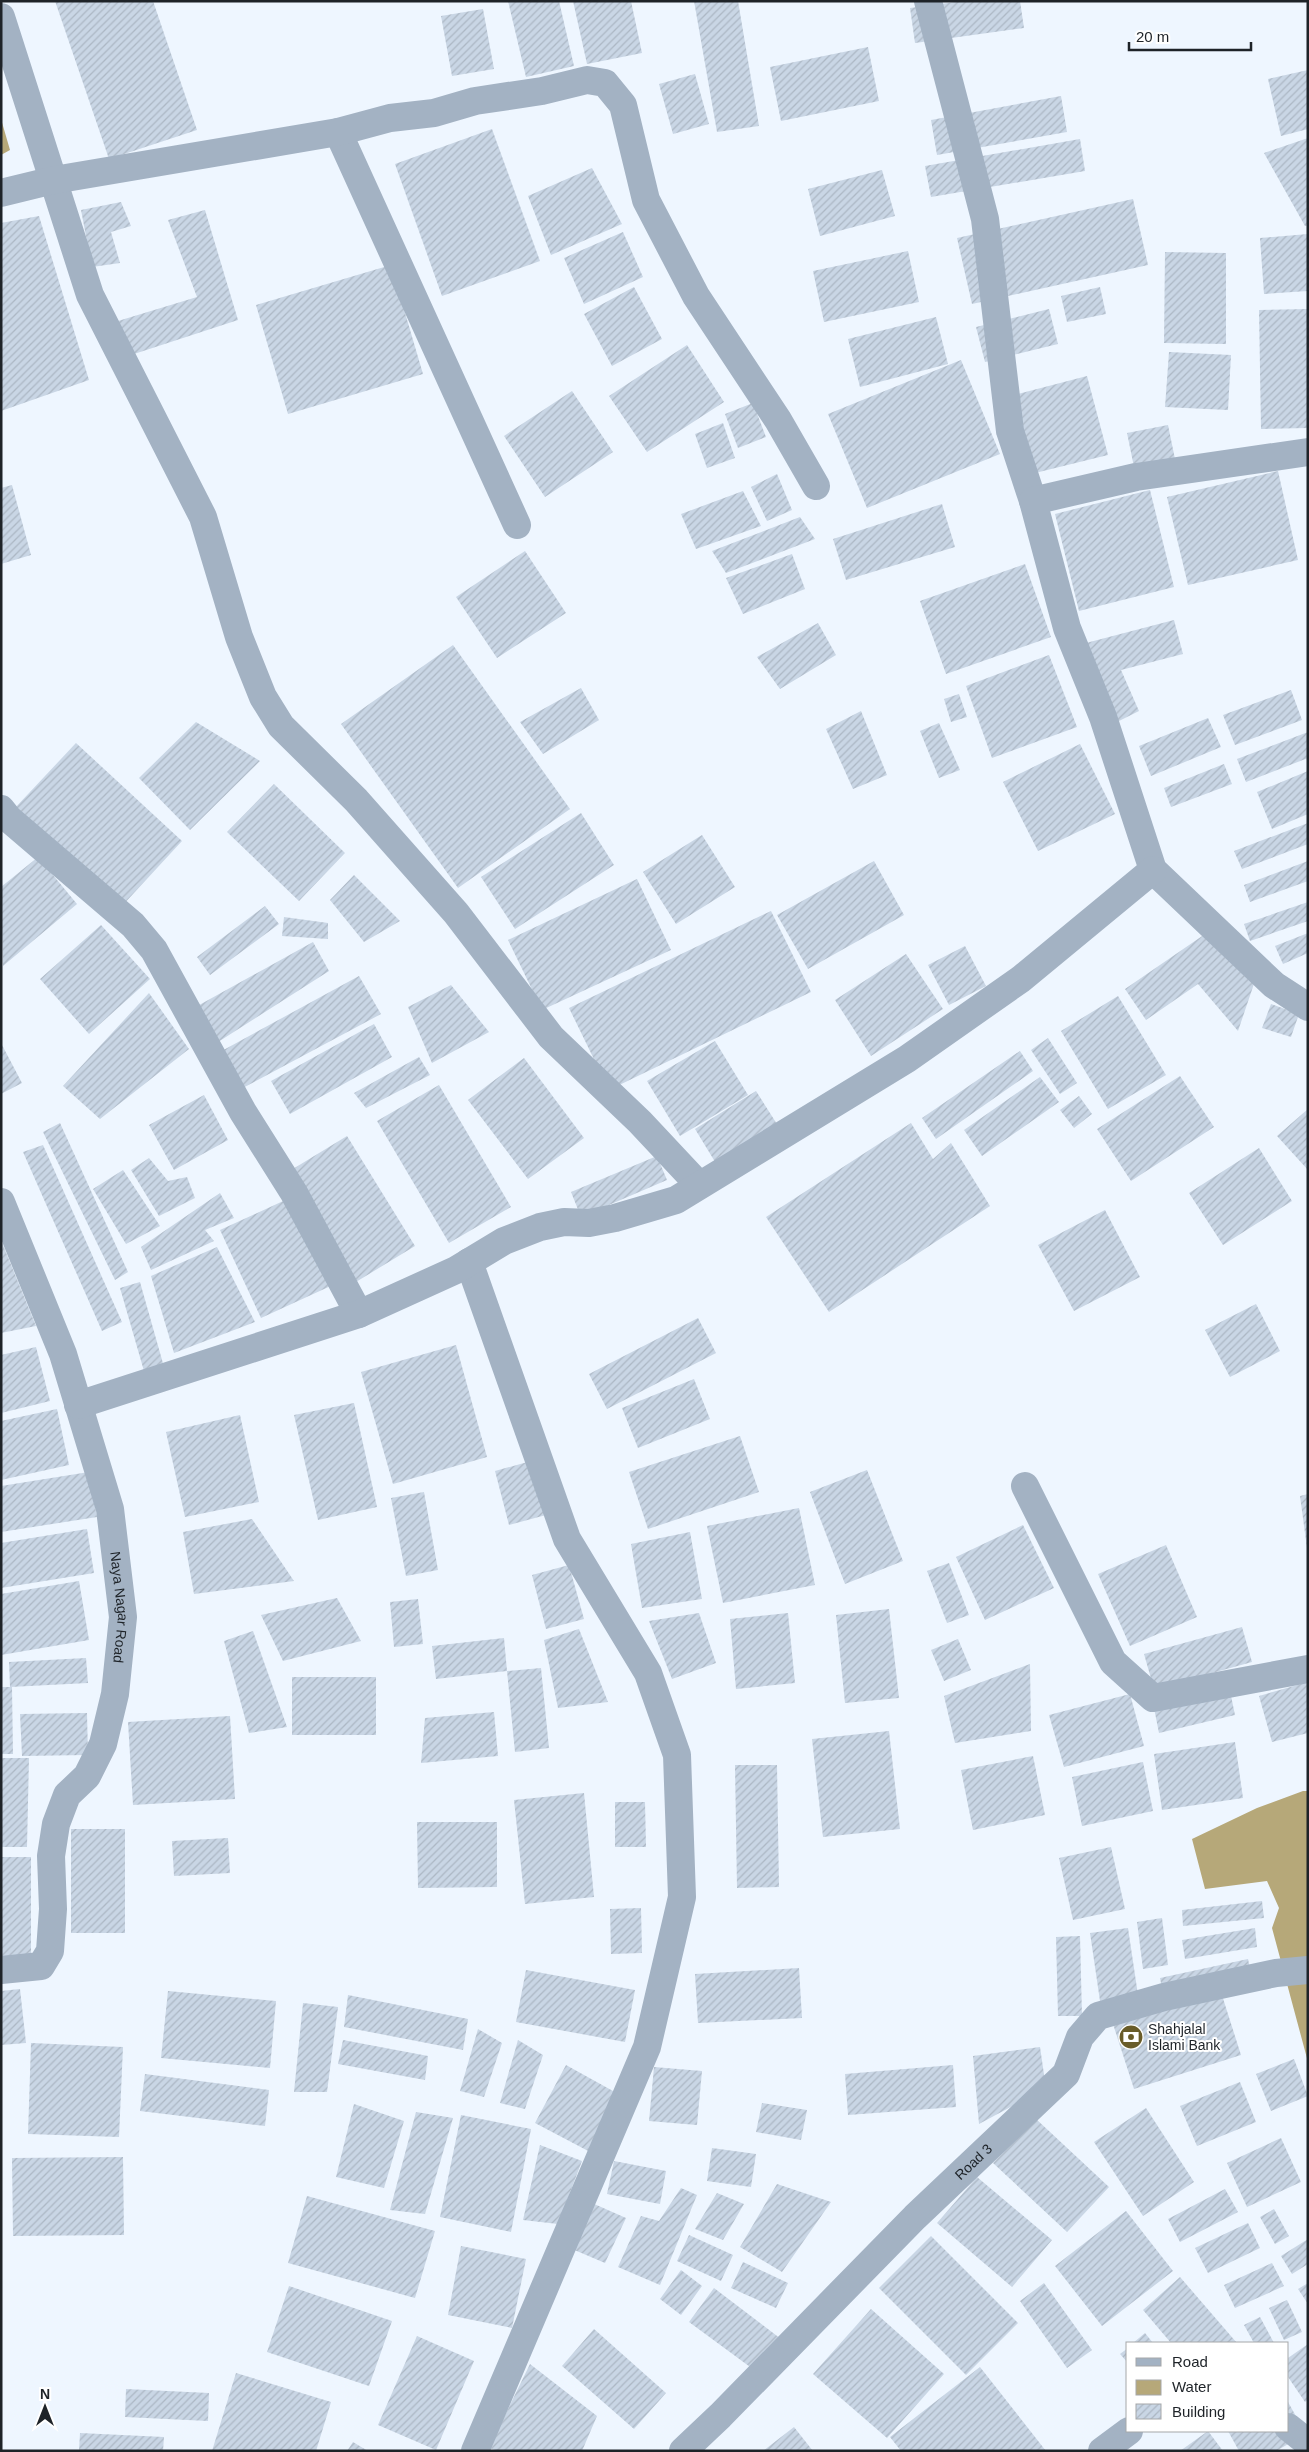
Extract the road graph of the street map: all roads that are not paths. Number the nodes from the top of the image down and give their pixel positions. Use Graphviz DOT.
graph roads {
  1 [pos="928,1"];
  2 [pos="1,17"];
  3 [pos="338,132"];
  4 [pos="54,180"];
  5 [pos="1,193"];
  6 [pos="1308,452"];
  7 [pos="816,486"];
  8 [pos="1033,502"];
  9 [pos="517,525"];
  10 [pos="1,809"];
  11 [pos="1152,870"];
  12 [pos="1308,1007"];
  13 [pos="699,1185"];
  14 [pos="1,1202"];
  15 [pos="469,1262"];
  16 [pos="359,1314"];
  17 [pos="78,1405"];
  18 [pos="1025,1486"];
  19 [pos="1308,1670"];
  20 [pos="1,1970"];
  21 [pos="1308,1970"];
  22 [pos="1289,2428"];
  23 [pos="1128,2432"];
  24 [pos="1308,2443"];
  25 [pos="475,2451"];
  26 [pos="683,2451"];
  27 [pos="1102,2451"];
  1 -- 8 [label="street"];
  2 -- 4 [label="street"];
  3 -- 4 [label="street"];
  3 -- 7 [label="street"];
  3 -- 9 [label="street"];
  4 -- 5 [label="street"];
  4 -- 13 [label="street"];
  6 -- 8 [label="street"];
  8 -- 11 [label="street"];
  10 -- 16 [label="street"];
  11 -- 12 [label="street"];
  11 -- 13 [label="street"];
  13 -- 15 [label="street"];
  14 -- 17 [label="street"];
  15 -- 16 [label="street"];
  15 -- 25 [label="street"];
  16 -- 17 [label="street"];
  17 -- 20 [label="street, Naya Nagar Road"];
  18 -- 19 [label="street"];
  21 -- 26 [label="street, Road 3"];
  22 -- 24 [label="street"];
  23 -- 27 [label="street"];
}
